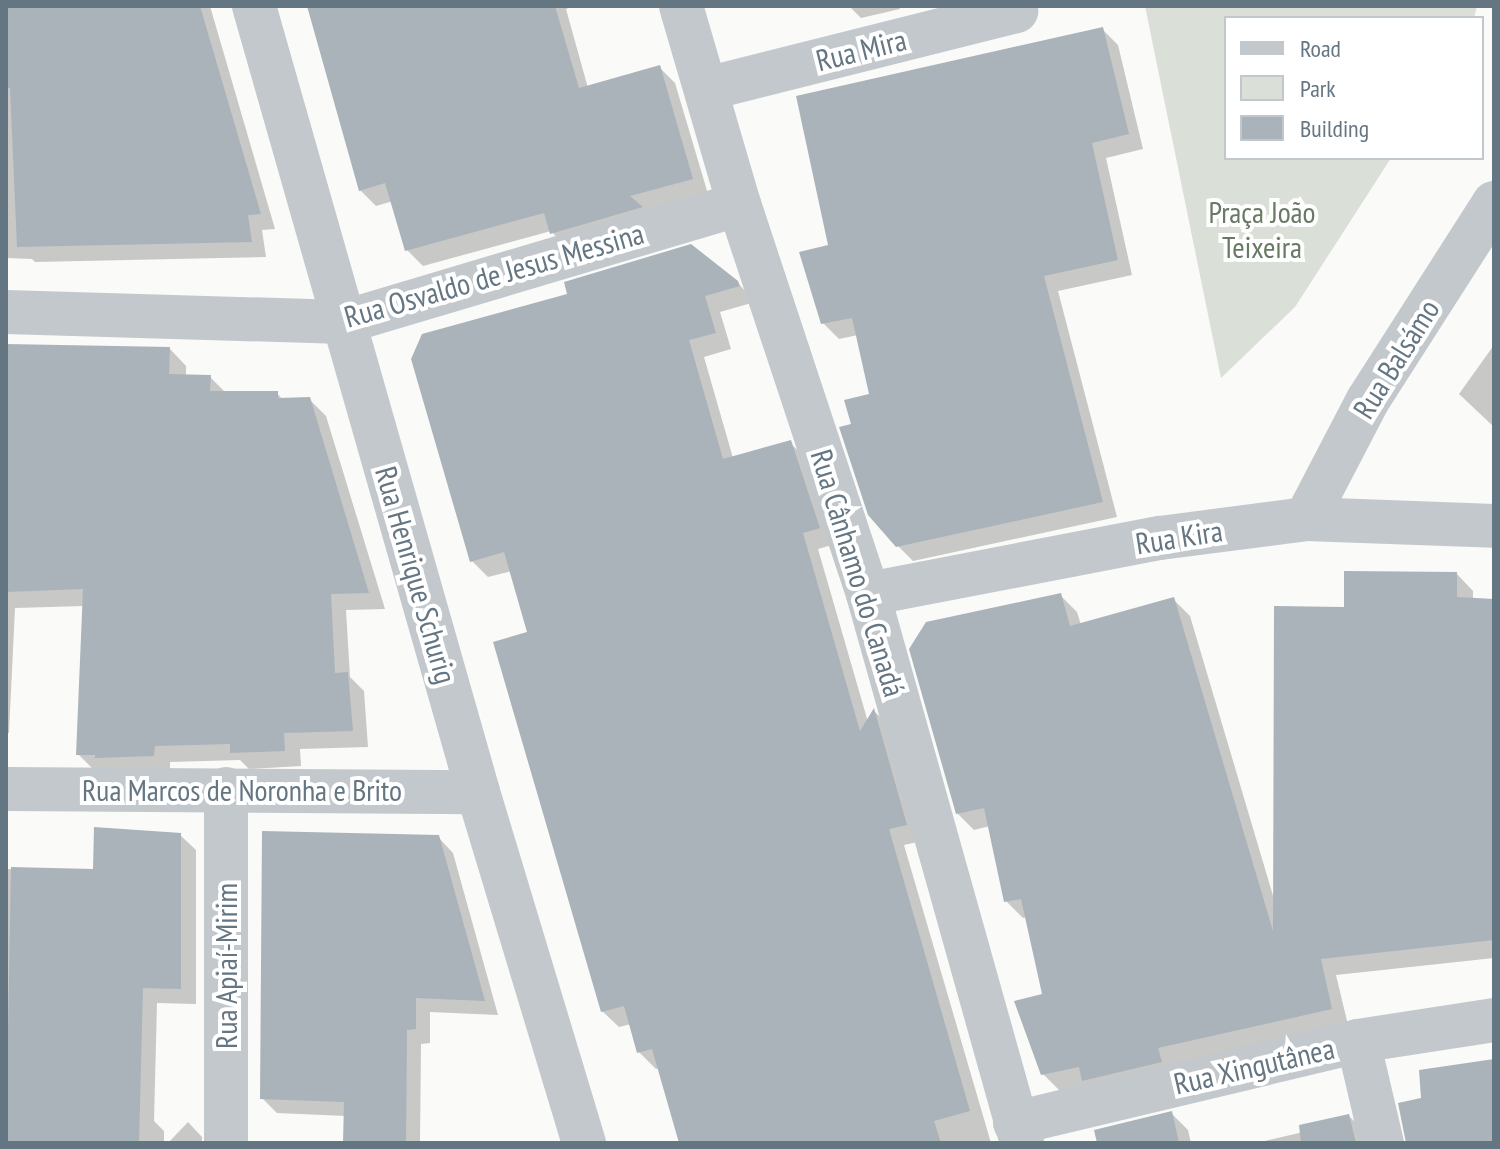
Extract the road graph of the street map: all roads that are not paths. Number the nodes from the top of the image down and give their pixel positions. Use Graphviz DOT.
graph roads {
  1 [pos="254,6"];
  2 [pos="681,6"];
  3 [pos="1016,11"];
  4 [pos="706,89"];
  5 [pos="1494,203"];
  6 [pos="739,204"];
  7 [pos="6,312"];
  8 [pos="344,322"];
  9 [pos="1306,519"];
  10 [pos="1494,526"];
  11 [pos="868,594"];
  12 [pos="6,789"];
  13 [pos="226,789"];
  14 [pos="478,792"];
  15 [pos="1494,1020"];
  16 [pos="1358,1041"];
  17 [pos="1018,1133"];
  18 [pos="226,1143"];
  19 [pos="584,1143"];
  20 [pos="1382,1143"];
  1 -- 8 [label="street, Rua Henrique Schurig"];
  2 -- 4 [label="street, Rua Cânhamo do Canadá"];
  3 -- 4 [label="street, Rua Mira"];
  4 -- 6 [label="street, Rua Cânhamo do Canadá"];
  5 -- 9 [label="street, Rua Balsámo"];
  6 -- 8 [label="street, Rua Osvaldo de Jesus Messina"];
  6 -- 11 [label="street, Rua Cânhamo do Canadá"];
  7 -- 8 [label="street, Rua Osvaldo de Jesus Messina"];
  8 -- 14 [label="street, Rua Henrique Schurig"];
  9 -- 10 [label="street, Rua Kira"];
  9 -- 11 [label="street, Rua Kira"];
  11 -- 17 [label="street, Rua Cânhamo do Canadá"];
  12 -- 13 [label="street, Rua Marcos de Noronha e Brito"];
  13 -- 14 [label="street, Rua Marcos de Noronha e Brito"];
  13 -- 18 [label="street, Rua Apiaí-Mirim"];
  14 -- 19 [label="street, Rua Henrique Schurig"];
  15 -- 16 [label="street, Rua Xingutânea"];
  16 -- 17 [label="street, Rua Xingutânea"];
  16 -- 20 [label="street"];
}
